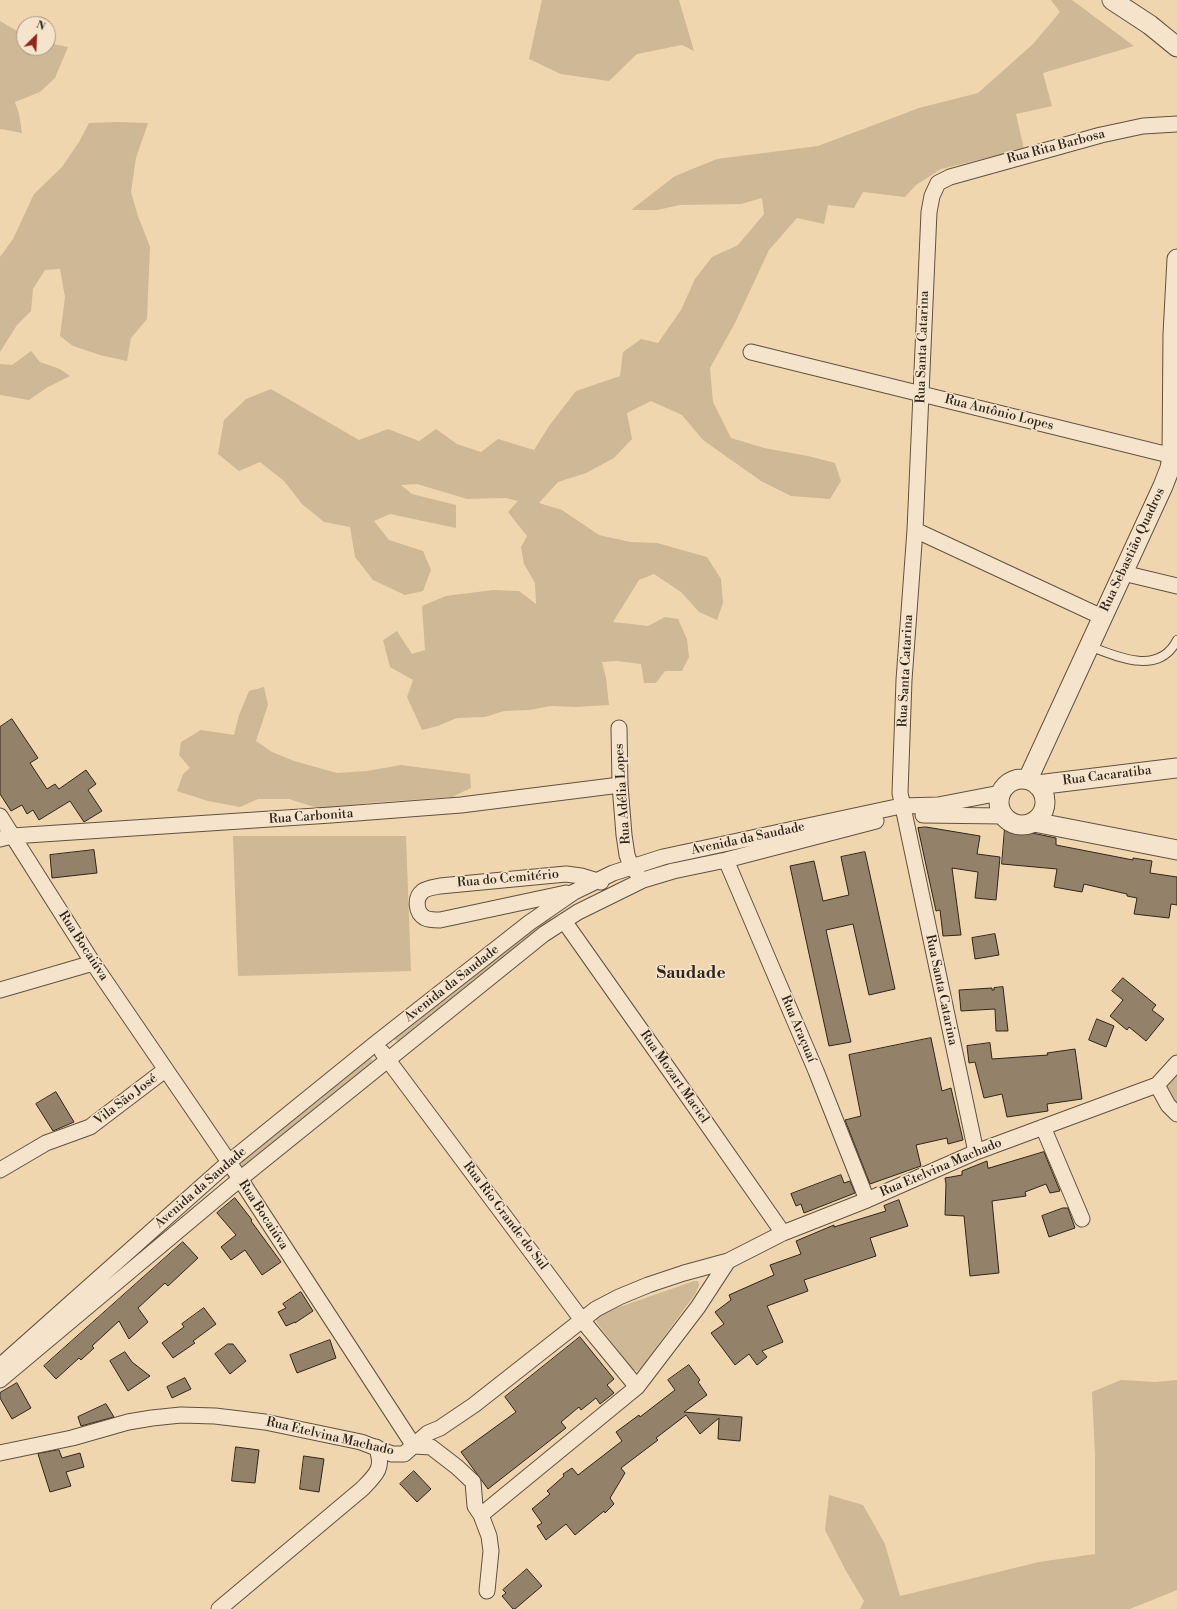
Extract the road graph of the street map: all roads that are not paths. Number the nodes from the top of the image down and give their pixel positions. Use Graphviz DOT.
graph roads {
  1 [pos="1112,0"];
  2 [pos="1177,47"];
  3 [pos="1177,124"];
  4 [pos="938,183"];
  5 [pos="1177,259"];
  6 [pos="1175,334"];
  7 [pos="751,352"];
  8 [pos="921,394"];
  9 [pos="1174,456"];
  10 [pos="915,530"];
  11 [pos="1123,573"];
  12 [pos="1177,586"];
  13 [pos="1102,617"];
  14 [pos="1177,640"];
  15 [pos="1089,646"];
  16 [pos="619,728"];
  17 [pos="1177,768"];
  18 [pos="1033,782"];
  19 [pos="620,785"];
  20 [pos="1000,793"];
  21 [pos="902,810"];
  22 [pos="0,816"];
  23 [pos="1003,816"];
  24 [pos="1034,822"];
  25 [pos="6,838"];
  26 [pos="1177,850"];
  27 [pos="726,860"];
  28 [pos="631,866"];
  29 [pos="596,880"];
  30 [pos="643,880"];
  31 [pos="624,890"];
  32 [pos="574,892"];
  33 [pos="599,901"];
  34 [pos="564,921"];
  35 [pos="93,963"];
  36 [pos="0,990"];
  37 [pos="376,1043"];
  38 [pos="387,1060"];
  39 [pos="1177,1063"];
  40 [pos="165,1070"];
  41 [pos="1157,1085"];
  42 [pos="1177,1114"];
  43 [pos="1043,1127"];
  44 [pos="976,1152"];
  45 [pos="229,1162"];
  46 [pos="0,1170"];
  47 [pos="240,1179"];
  48 [pos="867,1200"];
  49 [pos="1082,1219"];
  50 [pos="783,1233"];
  51 [pos="728,1261"];
  52 [pos="582,1320"];
  53 [pos="1,1372"];
  54 [pos="637,1387"];
  55 [pos="414,1446"];
  56 [pos="376,1448"];
  57 [pos="0,1453"];
  58 [pos="482,1515"];
  59 [pos="487,1591"];
  60 [pos="219,1609"];
  1 -- 2 [label="street"];
  3 -- 4 [label="street, Rua Rita Barbosa"];
  4 -- 8 [label="street, Rua Santa Catarina"];
  5 -- 6 [label="street, Rua Sebastião Quadros"];
  6 -- 9 [label="street, Rua Sebastião Quadros"];
  7 -- 8 [label="street, Rua Antônio Lopes"];
  8 -- 9 [label="street, Rua Antônio Lopes"];
  8 -- 10 [label="street, Rua Santa Catarina"];
  9 -- 11 [label="street, Rua Sebastião Quadros"];
  10 -- 13 [label="street"];
  10 -- 21 [label="street, Rua Santa Catarina"];
  11 -- 12 [label="street"];
  11 -- 13 [label="street, Rua Sebastião Quadros"];
  13 -- 15 [label="street, Rua Sebastião Quadros"];
  14 -- 15 [label="lane"];
  15 -- 18 [label="street, Rua Sebastião Quadros"];
  16 -- 19 [label="street, Rua Adélia Lopes"];
  17 -- 18 [label="street, Rua Cacaratiba"];
  18 -- 20 [label="street"];
  18 -- 24 [label="street"];
  19 -- 25 [label="street, Rua Carbonita"];
  19 -- 28 [label="street, Rua Adélia Lopes"];
  20 -- 21 [label="street, Avenida da Saudade"];
  20 -- 23 [label="street"];
  21 -- 23 [label="street, Avenida da Saudade"];
  21 -- 27 [label="street, Avenida da Saudade"];
  21 -- 28 [label="street, Avenida da Saudade"];
  21 -- 44 [label="street, Rua Santa Catarina"];
  22 -- 25 [label="street, Rua Bocaiúva"];
  23 -- 24 [label="street"];
  24 -- 26 [label="street"];
  25 -- 35 [label="street, Rua Bocaiúva"];
  27 -- 30 [label="street, Avenida da Saudade"];
  27 -- 48 [label="street, Rua Araçuaí"];
  28 -- 29 [label="street, Avenida da Saudade"];
  28 -- 30 [label="street, Rua Adélia Lopes"];
  29 -- 31 [label="street, Rua do Cemitério"];
  29 -- 32 [label="street, Avenida da Saudade"];
  29 -- 32 [label="street, Rua do Cemitério"];
  30 -- 31 [label="street, Avenida da Saudade"];
  31 -- 33 [label="street, Avenida da Saudade"];
  32 -- 33 [label="street"];
  32 -- 37 [label="street, Avenida da Saudade"];
  33 -- 34 [label="street, Avenida da Saudade"];
  34 -- 38 [label="street, Avenida da Saudade"];
  34 -- 50 [label="street, Rua Mozart Maciel"];
  35 -- 36 [label="street"];
  35 -- 40 [label="street, Rua Bocaiúva"];
  37 -- 38 [label="street, Rua Rio Grande do Sul"];
  37 -- 45 [label="street, Avenida da Saudade"];
  38 -- 47 [label="street, Avenida da Saudade"];
  38 -- 52 [label="street, Rua Rio Grande do Sul"];
  39 -- 41 [label="street"];
  40 -- 45 [label="street, Rua Bocaiúva"];
  40 -- 46 [label="street, Vila São José"];
  41 -- 42 [label="street"];
  41 -- 43 [label="street, Rua Etelvina Machado"];
  43 -- 44 [label="street, Rua Etelvina Machado"];
  43 -- 49 [label="street"];
  44 -- 48 [label="street, Rua Etelvina Machado"];
  45 -- 47 [label="street, Rua Bocaiúva"];
  45 -- 53 [label="street, Avenida da Saudade"];
  47 -- 53 [label="street, Avenida da Saudade"];
  47 -- 55 [label="street, Rua Bocaiúva"];
  48 -- 50 [label="street, Rua Etelvina Machado"];
  50 -- 51 [label="street, Rua Etelvina Machado"];
  51 -- 52 [label="street, Rua Etelvina Machado"];
  51 -- 54 [label="street, Rua Etelvina Machado"];
  52 -- 54 [label="street, Rua Rio Grande do Sul"];
  52 -- 55 [label="street, Rua Etelvina Machado"];
  54 -- 58 [label="street, Rua Etelvina Machado"];
  55 -- 56 [label="street, Rua Etelvina Machado"];
  55 -- 58 [label="street"];
  56 -- 57 [label="street, Rua Etelvina Machado"];
  56 -- 60 [label="street"];
  58 -- 59 [label="street"];
}
